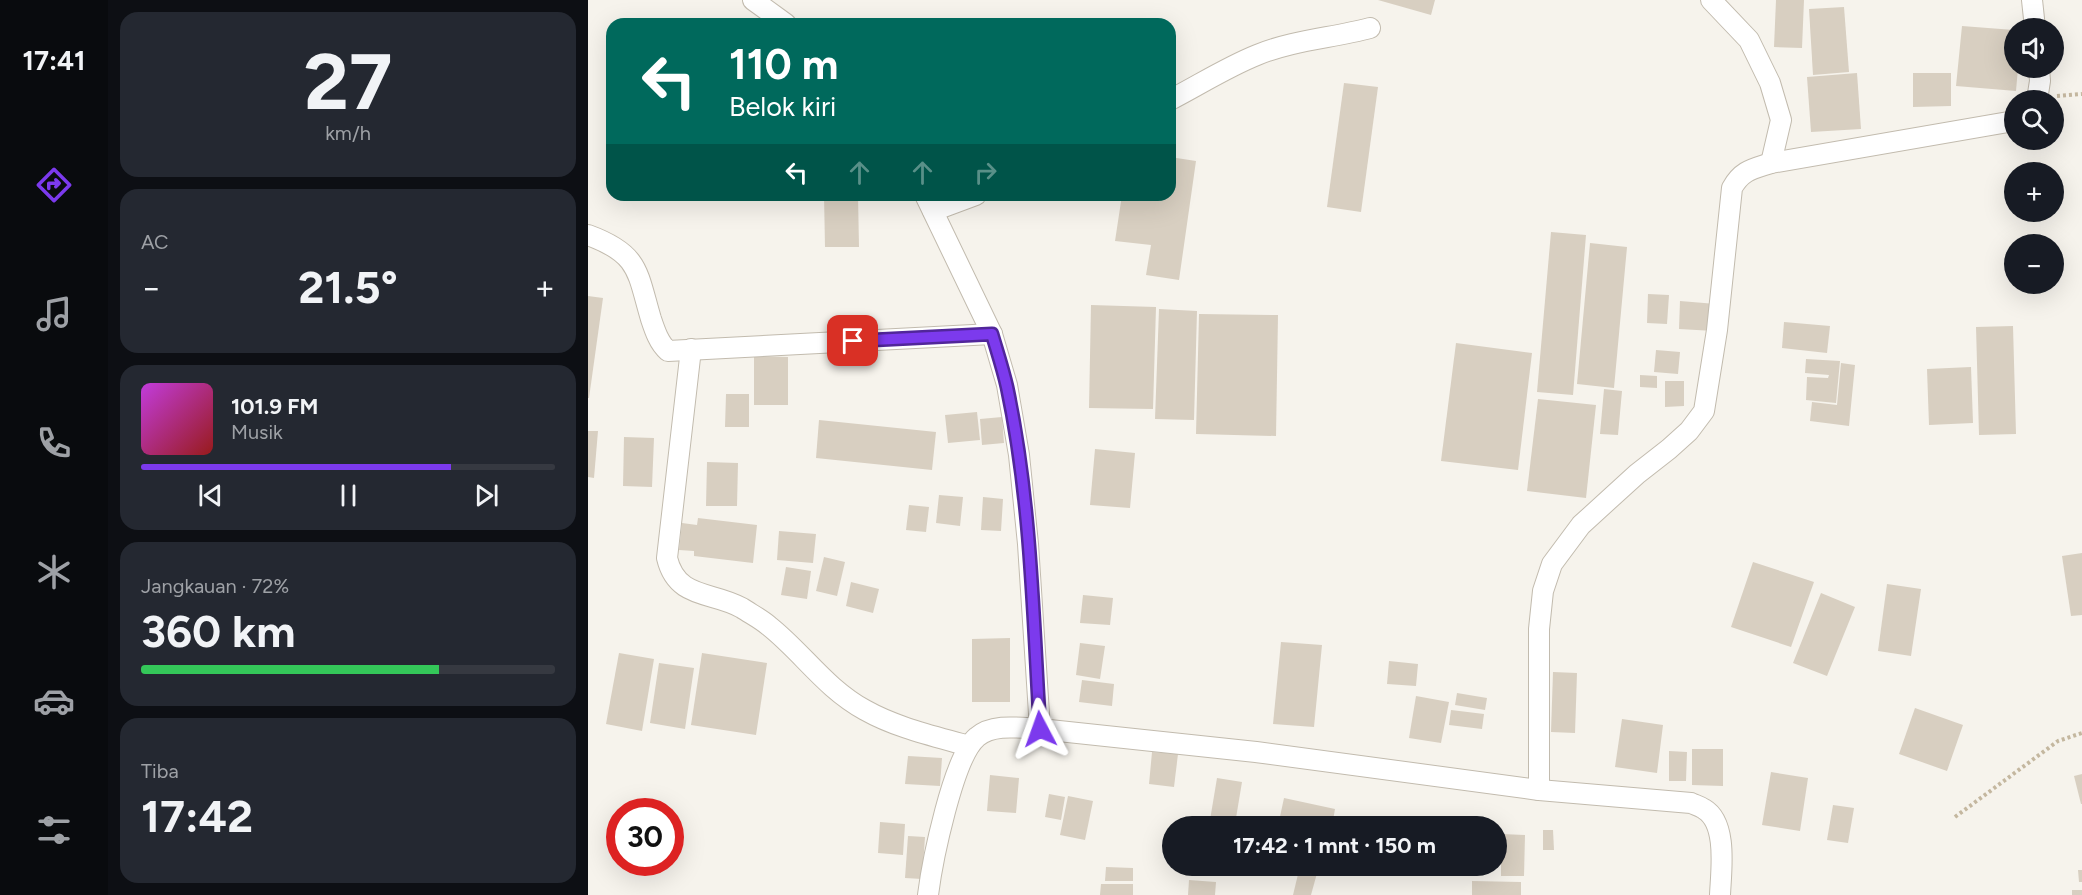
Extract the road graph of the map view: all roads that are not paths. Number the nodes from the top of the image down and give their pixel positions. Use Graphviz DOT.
graph roads {
  1 [pos="753,0"];
  2 [pos="1711,0"];
  3 [pos="2032,0"];
  4 [pos="778,18"];
  5 [pos="2034,18"];
  6 [pos="1370,28"];
  7 [pos="1176,96"];
  8 [pos="2004,123"];
  9 [pos="1771,163"];
  10 [pos="929,203"];
  11 [pos="588,235"];
  12 [pos="992,334"];
  13 [pos="691,349"];
  14 [pos="1040,729"];
  15 [pos="969,746"];
  16 [pos="1539,790"];
  17 [pos="928,895"];
  18 [pos="1720,895"];
  1 -- 4 [label="street"];
  2 -- 9 [label="street"];
  3 -- 5 [label="street"];
  6 -- 7 [label="street"];
  8 -- 9 [label="street"];
  9 -- 16 [label="street"];
  10 -- 12 [label="street"];
  11 -- 13 [label="street"];
  12 -- 13 [label="street"];
  12 -- 14 [label="street"];
  13 -- 15 [label="street"];
  14 -- 15 [label="street"];
  14 -- 16 [label="street"];
  15 -- 17 [label="street"];
  16 -- 18 [label="street"];
}
